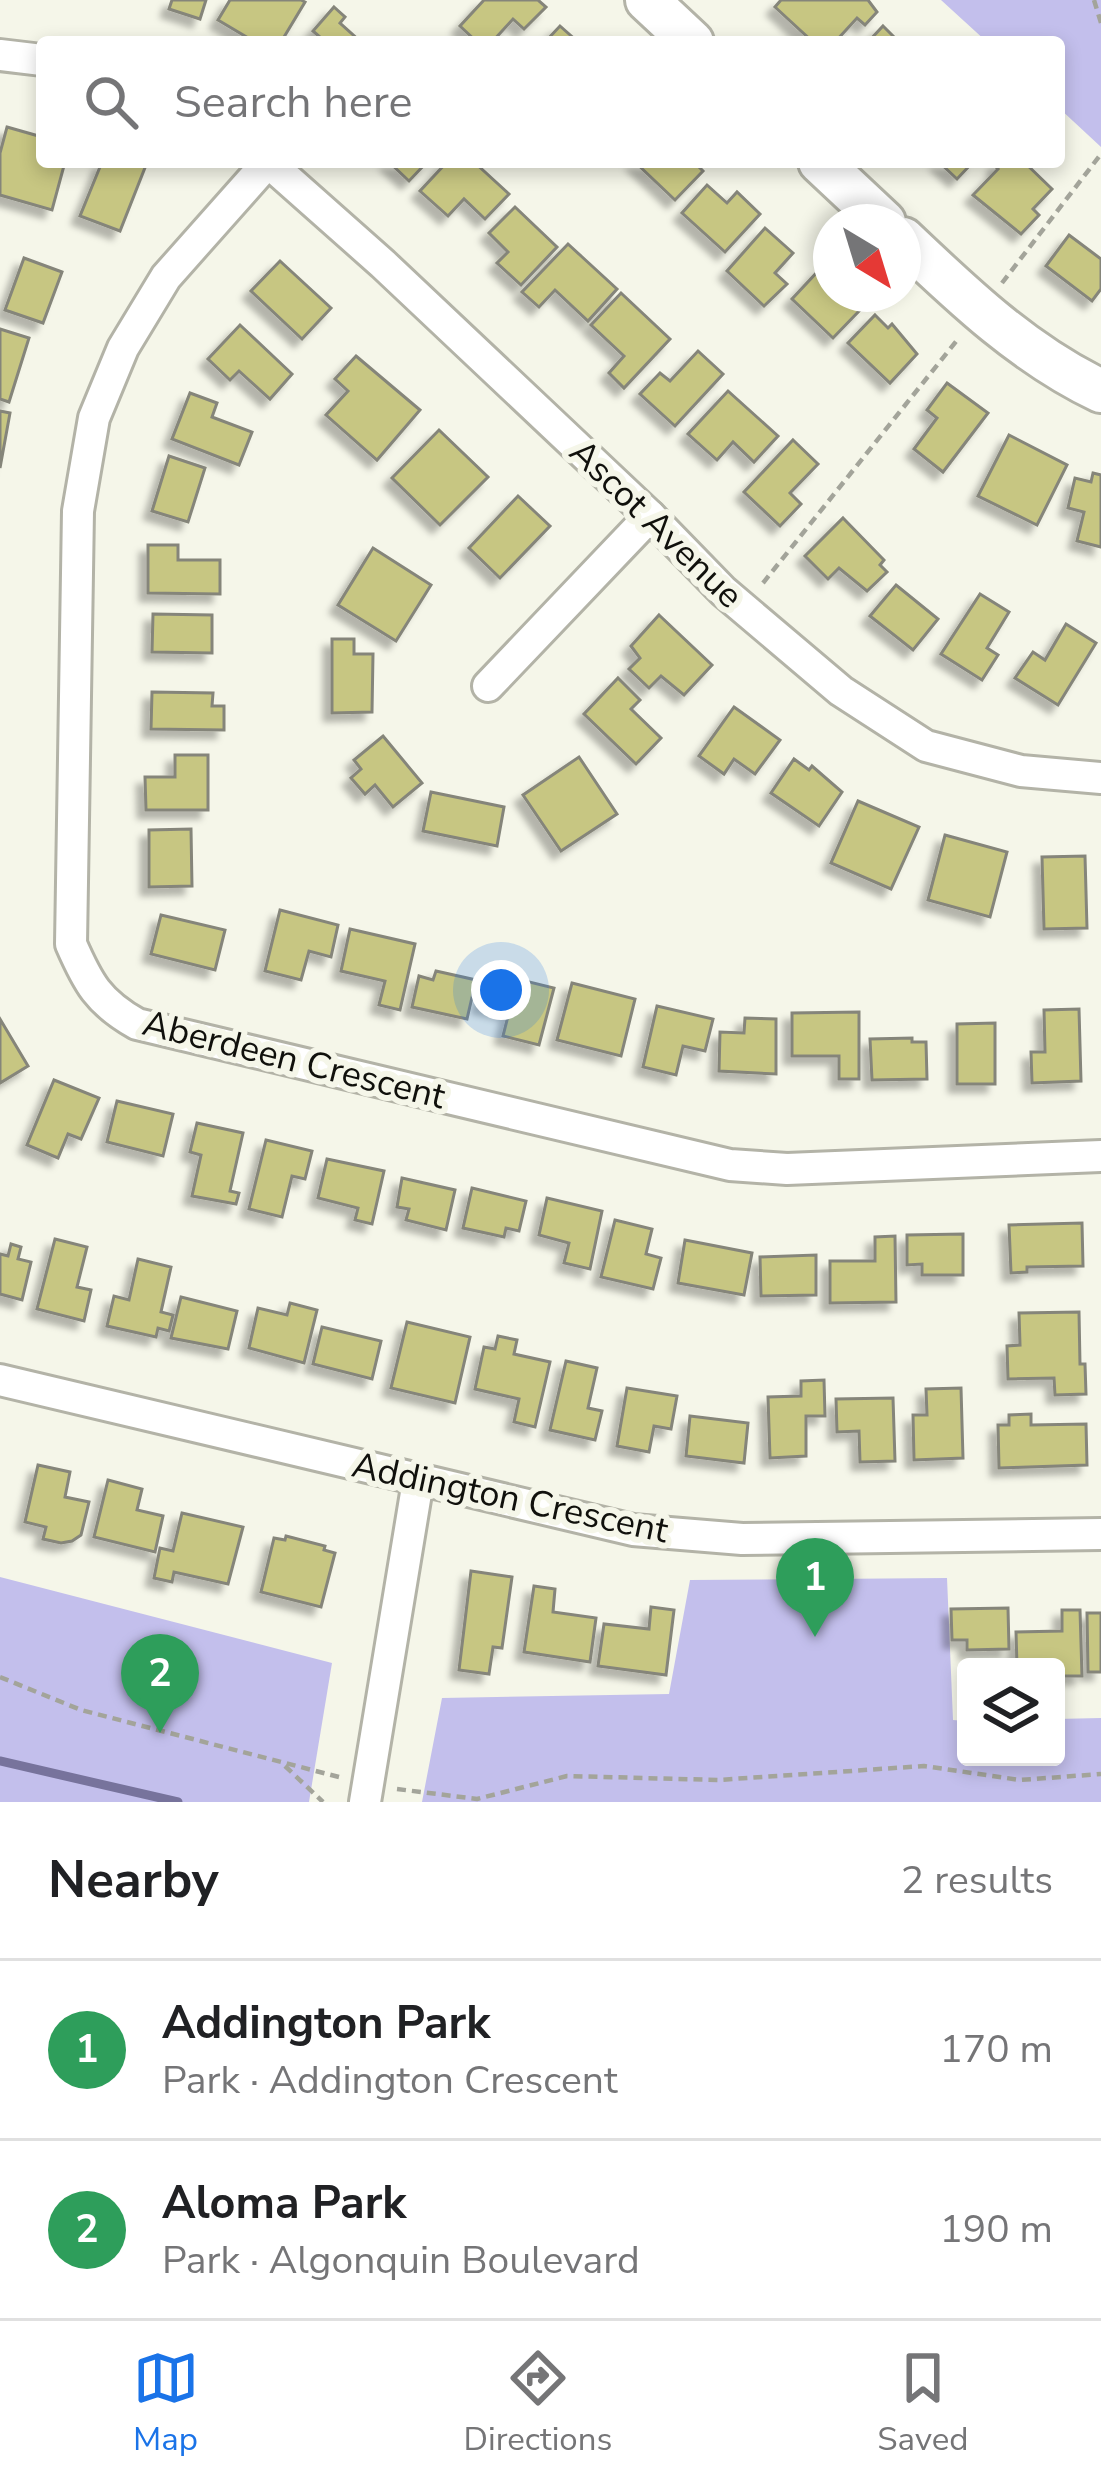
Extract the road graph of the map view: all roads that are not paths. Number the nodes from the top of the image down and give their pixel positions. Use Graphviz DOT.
graph roads {
  1 [pos="647,0"];
  2 [pos="686,36"];
  3 [pos="0,55"];
  4 [pos="36,60"];
  5 [pos="263,168"];
  6 [pos="275,168"];
  7 [pos="826,168"];
  8 [pos="865,204"];
  9 [pos="921,256"];
  10 [pos="1101,391"];
  11 [pos="650,517"];
  12 [pos="488,686"];
  13 [pos="1101,778"];
  14 [pos="1101,1156"];
  15 [pos="0,1380"];
  16 [pos="418,1481"];
  17 [pos="1101,1534"];
  18 [pos="366,1794"];
  1 -- 2 [label="street"];
  3 -- 4 [label="street"];
  5 -- 14 [label="street, Aberdeen Crescent"];
  6 -- 11 [label="street, Ascot Avenue"];
  7 -- 8 [label="street"];
  9 -- 10 [label="street"];
  11 -- 12 [label="street"];
  11 -- 13 [label="street, Ascot Avenue"];
  15 -- 16 [label="street, Addington Crescent"];
  16 -- 17 [label="street, Addington Crescent"];
  16 -- 18 [label="street"];
}
